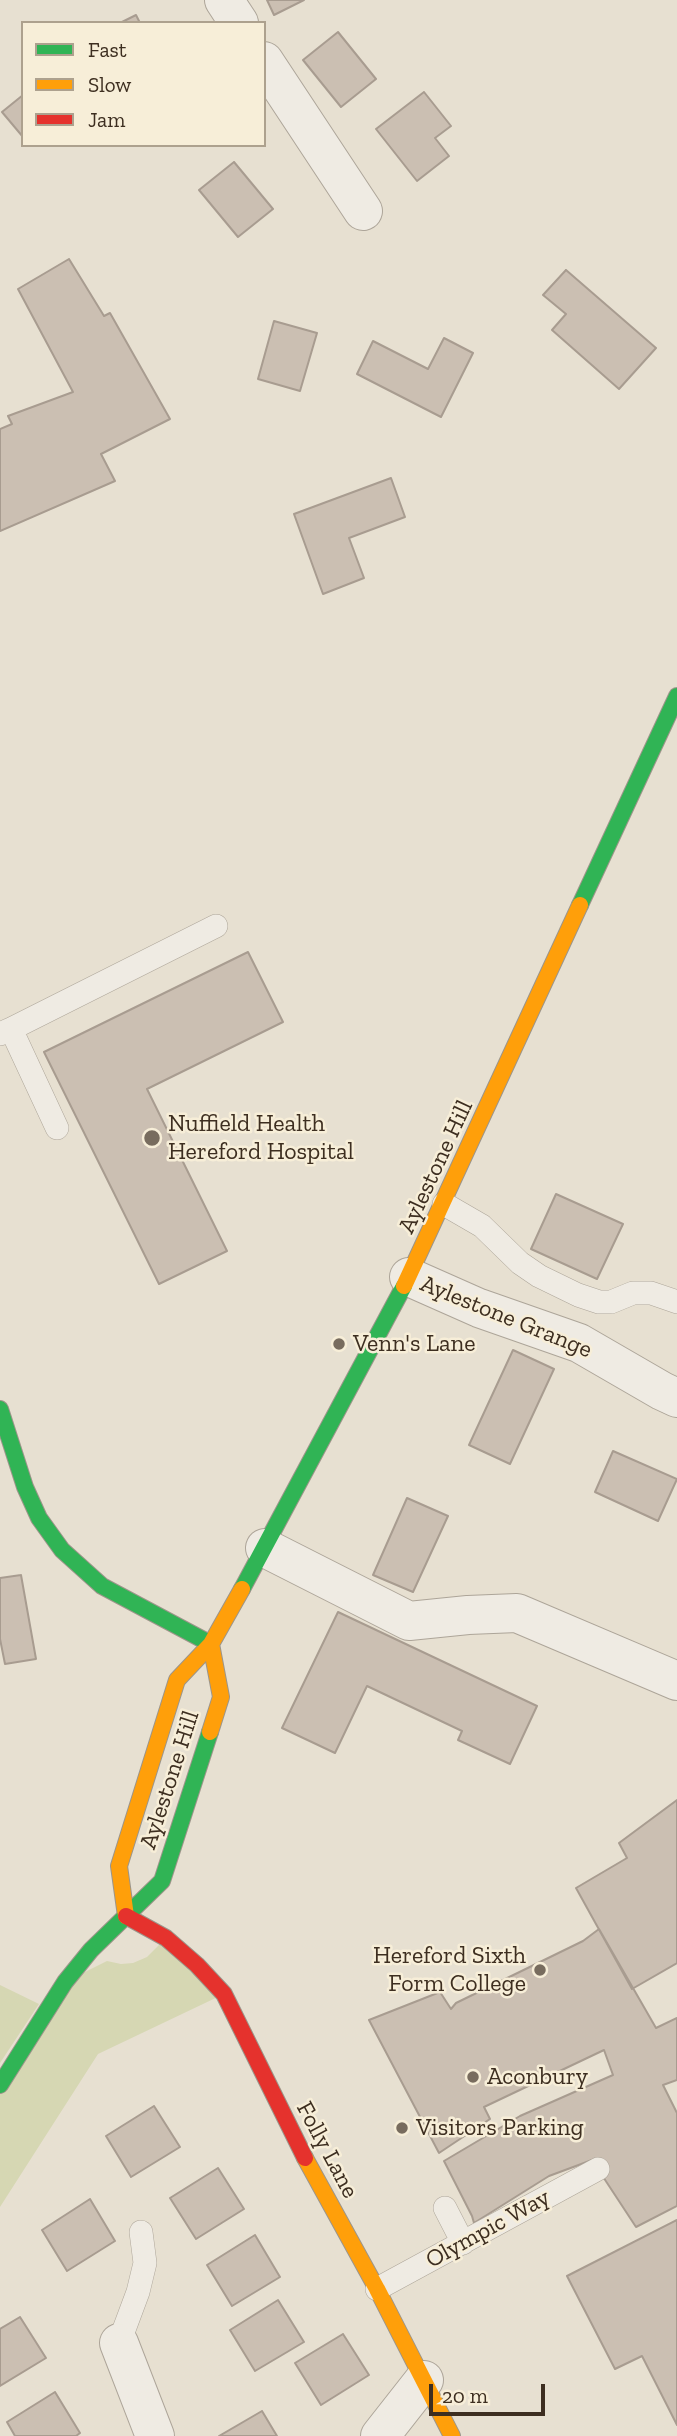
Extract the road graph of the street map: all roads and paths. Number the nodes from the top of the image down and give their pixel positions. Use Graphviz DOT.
graph roads {
  1 [pos="223,0"];
  2 [pos="238,21"];
  3 [pos="266,64"];
  4 [pos="363,211"];
  5 [pos="677,696"];
  6 [pos="216,926"];
  7 [pos="5,1031"];
  8 [pos="57,1128"];
  9 [pos="444,1205"];
  10 [pos="409,1278"];
  11 [pos="677,1302"];
  12 [pos="677,1398"];
  13 [pos="0,1409"];
  14 [pos="265,1548"];
  15 [pos="211,1644"];
  16 [pos="677,1681"];
  17 [pos="127,1916"];
  18 [pos="0,2085"];
  19 [pos="598,2169"];
  20 [pos="445,2208"];
  21 [pos="141,2231"];
  22 [pos="463,2243"];
  23 [pos="377,2289"];
  24 [pos="119,2343"];
  25 [pos="424,2380"];
  26 [pos="155,2436"];
  27 [pos="380,2436"];
  28 [pos="452,2436"];
  1 -- 2 [label="street"];
  3 -- 4 [label="street"];
  5 -- 9 [label="main road, Aylestone Hill"];
  6 -- 7 [label="lane"];
  7 -- 8 [label="lane"];
  9 -- 10 [label="main road, Aylestone Hill"];
  9 -- 11 [label="lane"];
  10 -- 12 [label="street, Aylestone Grange"];
  10 -- 14 [label="main road, Aylestone Hill"];
  13 -- 15 [label="main road"];
  14 -- 15 [label="main road, Aylestone Hill"];
  14 -- 16 [label="street"];
  15 -- 17 [label="main road, Aylestone Hill"];
  15 -- 17 [label="main road, Aylestone Hill"];
  17 -- 18 [label="main road, Aylestone Hill"];
  17 -- 23 [label="main road, Folly Lane"];
  19 -- 22 [label="lane, Olympic Way"];
  20 -- 22 [label="lane"];
  21 -- 24 [label="lane"];
  22 -- 23 [label="lane, Olympic Way"];
  23 -- 25 [label="main road, Folly Lane"];
  24 -- 26 [label="street"];
  25 -- 27 [label="street"];
  25 -- 28 [label="main road, Folly Lane"];
}
